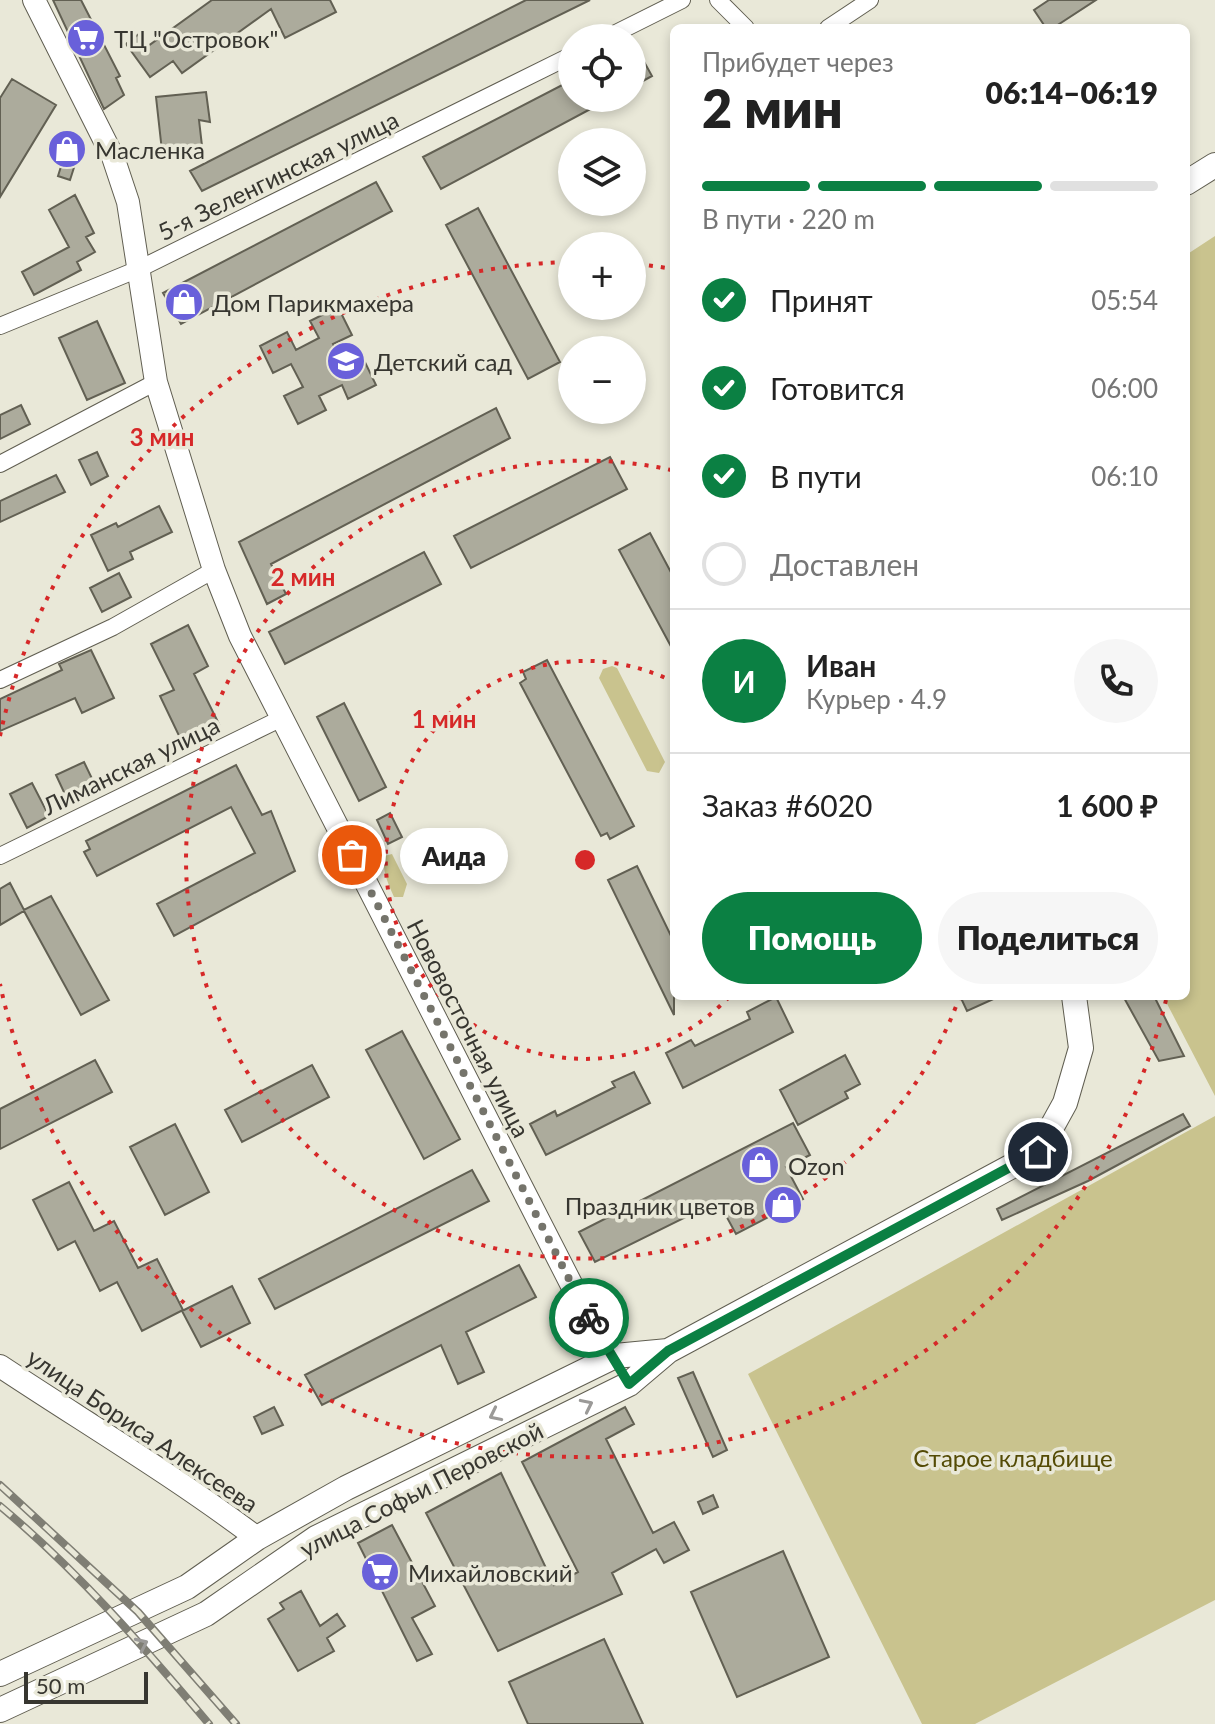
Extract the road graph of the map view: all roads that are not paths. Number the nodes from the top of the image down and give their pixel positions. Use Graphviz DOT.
graph roads {
  1 [pos="34,0"];
  2 [pos="682,0"];
  3 [pos="718,0"];
  4 [pos="870,0"];
  5 [pos="634,24"];
  6 [pos="742,24"];
  7 [pos="834,24"];
  8 [pos="558,62"];
  9 [pos="1215,165"];
  10 [pos="1190,181"];
  11 [pos="141,268"];
  12 [pos="0,326"];
  13 [pos="156,382"];
  14 [pos="0,464"];
  15 [pos="214,570"];
  16 [pos="0,680"];
  17 [pos="282,718"];
  18 [pos="0,856"];
  19 [pos="1075,1000"];
  20 [pos="0,1349"];
  21 [pos="668,1351"];
  22 [pos="615,1356"];
  23 [pos="0,1366"];
  24 [pos="629,1384"];
  25 [pos="196,1492"];
  26 [pos="257,1538"];
  27 [pos="316,1538"];
  28 [pos="1,1674"];
  29 [pos="10,1705"];
  1 -- 11 [label="main road, Нововосточная улица"];
  2 -- 5 [label="street"];
  3 -- 6 [label="street"];
  4 -- 7 [label="street"];
  8 -- 11 [label="street, 5-я Зеленгинская улица"];
  9 -- 10 [label="main road"];
  11 -- 12 [label="street, 5-я Зеленгинская улица"];
  11 -- 13 [label="main road, Нововосточная улица"];
  13 -- 14 [label="street"];
  13 -- 15 [label="main road, Нововосточная улица"];
  15 -- 16 [label="street"];
  15 -- 17 [label="main road, Нововосточная улица"];
  17 -- 18 [label="street, Лиманская улица"];
  17 -- 22 [label="main road, Нововосточная улица"];
  19 -- 21 [label="main road, улица Софьи Перовской"];
  20 -- 25 [label="main road"];
  21 -- 22 [label="main road, улица Софьи Перовской"];
  21 -- 24 [label="main road, улица Софьи Перовской"];
  22 -- 24 [label="main road"];
  22 -- 26 [label="main road, улица Софьи Перовской, one-way"];
  23 -- 25 [label="main road, улица Бориса Алексеева"];
  27 -- 24 [label="main road, улица Софьи Перовской, one-way"];
  25 -- 26 [label="main road, улица Бориса Алексеева"];
  26 -- 27 [label="main road"];
  26 -- 28 [label="main road, улица Софьи Перовской"];
  29 -- 27 [label="main road, улица Софьи Перовской, one-way"];
  28 -- 29 [label="main road"];
}
